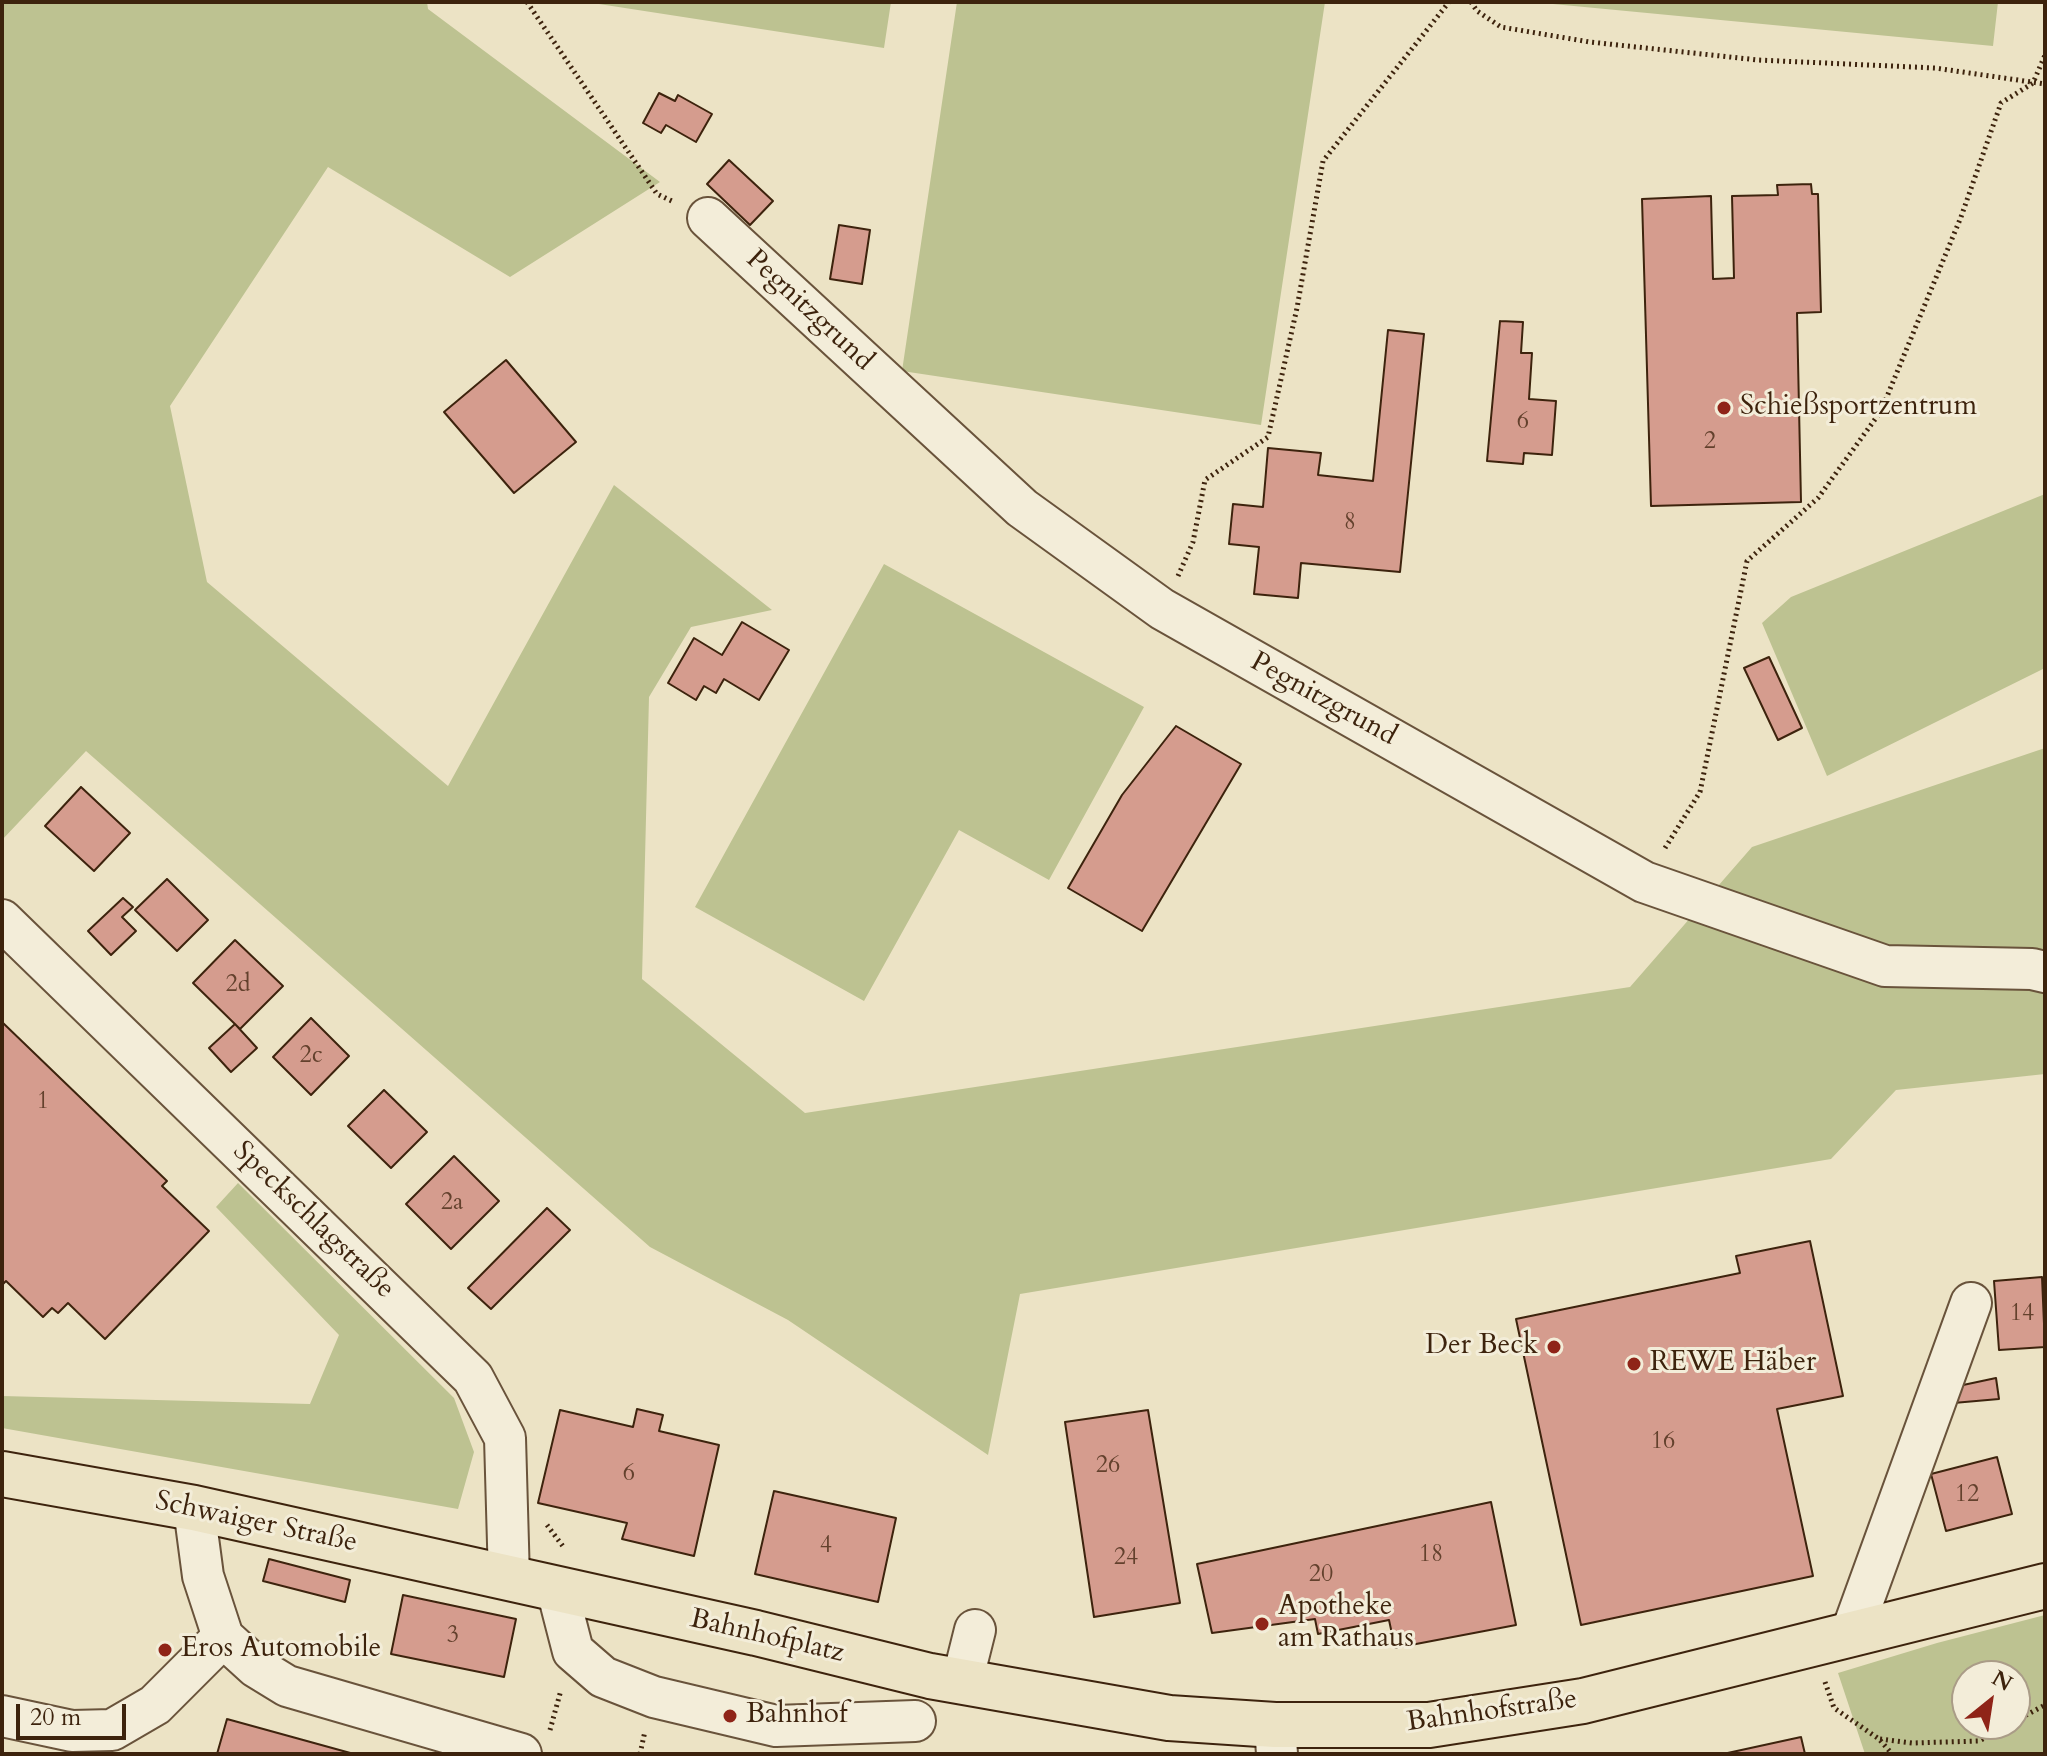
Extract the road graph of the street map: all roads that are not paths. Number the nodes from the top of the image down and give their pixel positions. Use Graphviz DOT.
graph roads {
  1 [pos="708,218"];
  2 [pos="2,920"];
  3 [pos="2045,972"];
  4 [pos="1971,1303"];
  5 [pos="2,1474"];
  6 [pos="194,1508"];
  7 [pos="509,1579"];
  8 [pos="2045,1586"];
  9 [pos="557,1589"];
  10 [pos="975,1630"];
  11 [pos="223,1637"];
  12 [pos="1832,1638"];
  13 [pos="946,1679"];
  14 [pos="2,1716"];
  15 [pos="915,1721"];
  16 [pos="1276,1740"];
  17 [pos="534,1747"];
  18 [pos="893,1754"];
  1 -- 3 [label="street, Pegnitzgrund"];
  2 -- 7 [label="street, Speckschlagstraße"];
  4 -- 12 [label="street"];
  5 -- 6 [label="main road, Schwaiger Straße"];
  6 -- 7 [label="main road, Schwaiger Straße"];
  6 -- 11 [label="street"];
  7 -- 9 [label="main road, Bahnhofplatz"];
  8 -- 12 [label="main road, Bahnhofstraße"];
  9 -- 13 [label="main road, Bahnhofplatz"];
  9 -- 15 [label="street"];
  10 -- 13 [label="street"];
  11 -- 14 [label="street"];
  11 -- 17 [label="street"];
  12 -- 16 [label="main road, Bahnhofstraße"];
  13 -- 15 [label="street"];
  13 -- 16 [label="main road, Bahnhofstraße"];
  15 -- 18 [label="street"];
}
